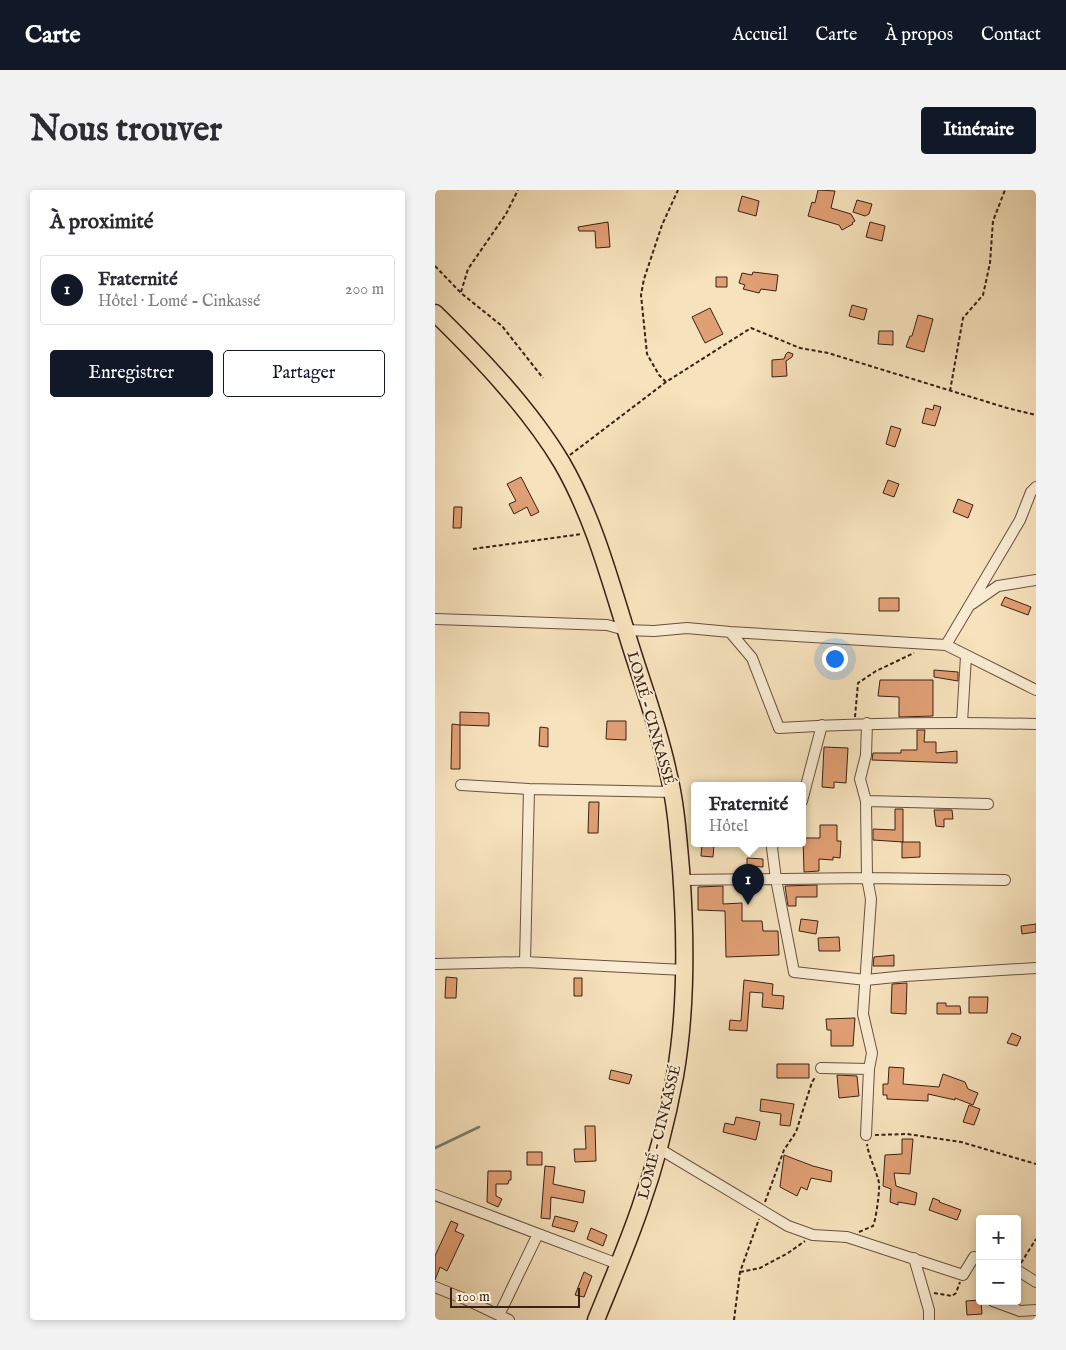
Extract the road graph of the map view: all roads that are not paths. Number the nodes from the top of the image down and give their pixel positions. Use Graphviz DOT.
graph roads {
  1 [pos="435,313"];
  2 [pos="1036,487"];
  3 [pos="1036,580"];
  4 [pos="969,606"];
  5 [pos="435,620"];
  6 [pos="625,630"];
  7 [pos="730,632"];
  8 [pos="946,646"];
  9 [pos="966,656"];
  10 [pos="1036,690"];
  11 [pos="962,722"];
  12 [pos="867,724"];
  13 [pos="1036,724"];
  14 [pos="822,726"];
  15 [pos="461,785"];
  16 [pos="806,786"];
  17 [pos="529,789"];
  18 [pos="673,792"];
  19 [pos="866,801"];
  20 [pos="988,804"];
  21 [pos="772,847"];
  22 [pos="867,878"];
  23 [pos="681,880"];
  24 [pos="776,880"];
  25 [pos="1005,880"];
  26 [pos="525,962"];
  27 [pos="435,964"];
  28 [pos="1036,968"];
  29 [pos="684,970"];
  30 [pos="866,980"];
  31 [pos="821,1068"];
  32 [pos="869,1069"];
  33 [pos="866,1135"];
  34 [pos="658,1148"];
  35 [pos="435,1195"];
  36 [pos="538,1234"];
  37 [pos="914,1258"];
  38 [pos="976,1258"];
  39 [pos="618,1264"];
  40 [pos="1021,1273"];
  41 [pos="1036,1282"];
  42 [pos="435,1287"];
  43 [pos="1004,1305"];
  44 [pos="1036,1310"];
  45 [pos="499,1315"];
  46 [pos="509,1320"];
  47 [pos="596,1320"];
  48 [pos="929,1320"];
  1 -- 6 [label="highway, LOMÉ - CINKASSÉ"];
  2 -- 4 [label="street"];
  3 -- 4 [label="street"];
  4 -- 8 [label="street"];
  5 -- 6 [label="street"];
  6 -- 7 [label="street"];
  6 -- 18 [label="highway, LOMÉ - CINKASSÉ"];
  7 -- 8 [label="street"];
  7 -- 14 [label="street"];
  8 -- 9 [label="street"];
  9 -- 10 [label="street"];
  9 -- 11 [label="street"];
  11 -- 12 [label="street"];
  11 -- 13 [label="street"];
  12 -- 14 [label="street"];
  12 -- 19 [label="street"];
  14 -- 16 [label="street"];
  15 -- 17 [label="street"];
  17 -- 18 [label="street"];
  17 -- 26 [label="street"];
  18 -- 23 [label="highway, LOMÉ - CINKASSÉ"];
  19 -- 20 [label="street"];
  19 -- 22 [label="street"];
  21 -- 24 [label="street"];
  22 -- 24 [label="street"];
  22 -- 25 [label="street"];
  22 -- 30 [label="street"];
  23 -- 24 [label="street"];
  23 -- 29 [label="highway, LOMÉ - CINKASSÉ"];
  24 -- 30 [label="street"];
  26 -- 27 [label="street"];
  26 -- 29 [label="street"];
  28 -- 30 [label="street"];
  29 -- 34 [label="highway, LOMÉ - CINKASSÉ"];
  30 -- 32 [label="street"];
  31 -- 32 [label="street"];
  32 -- 33 [label="street"];
  34 -- 37 [label="street"];
  34 -- 39 [label="highway, LOMÉ - CINKASSÉ"];
  35 -- 36 [label="street"];
  36 -- 39 [label="street"];
  36 -- 45 [label="street"];
  37 -- 38 [label="street"];
  37 -- 48 [label="street"];
  39 -- 47 [label="highway, LOMÉ - CINKASSÉ"];
  40 -- 41 [label="street"];
  42 -- 45 [label="street"];
  43 -- 44 [label="street"];
  45 -- 46 [label="street"];
}
